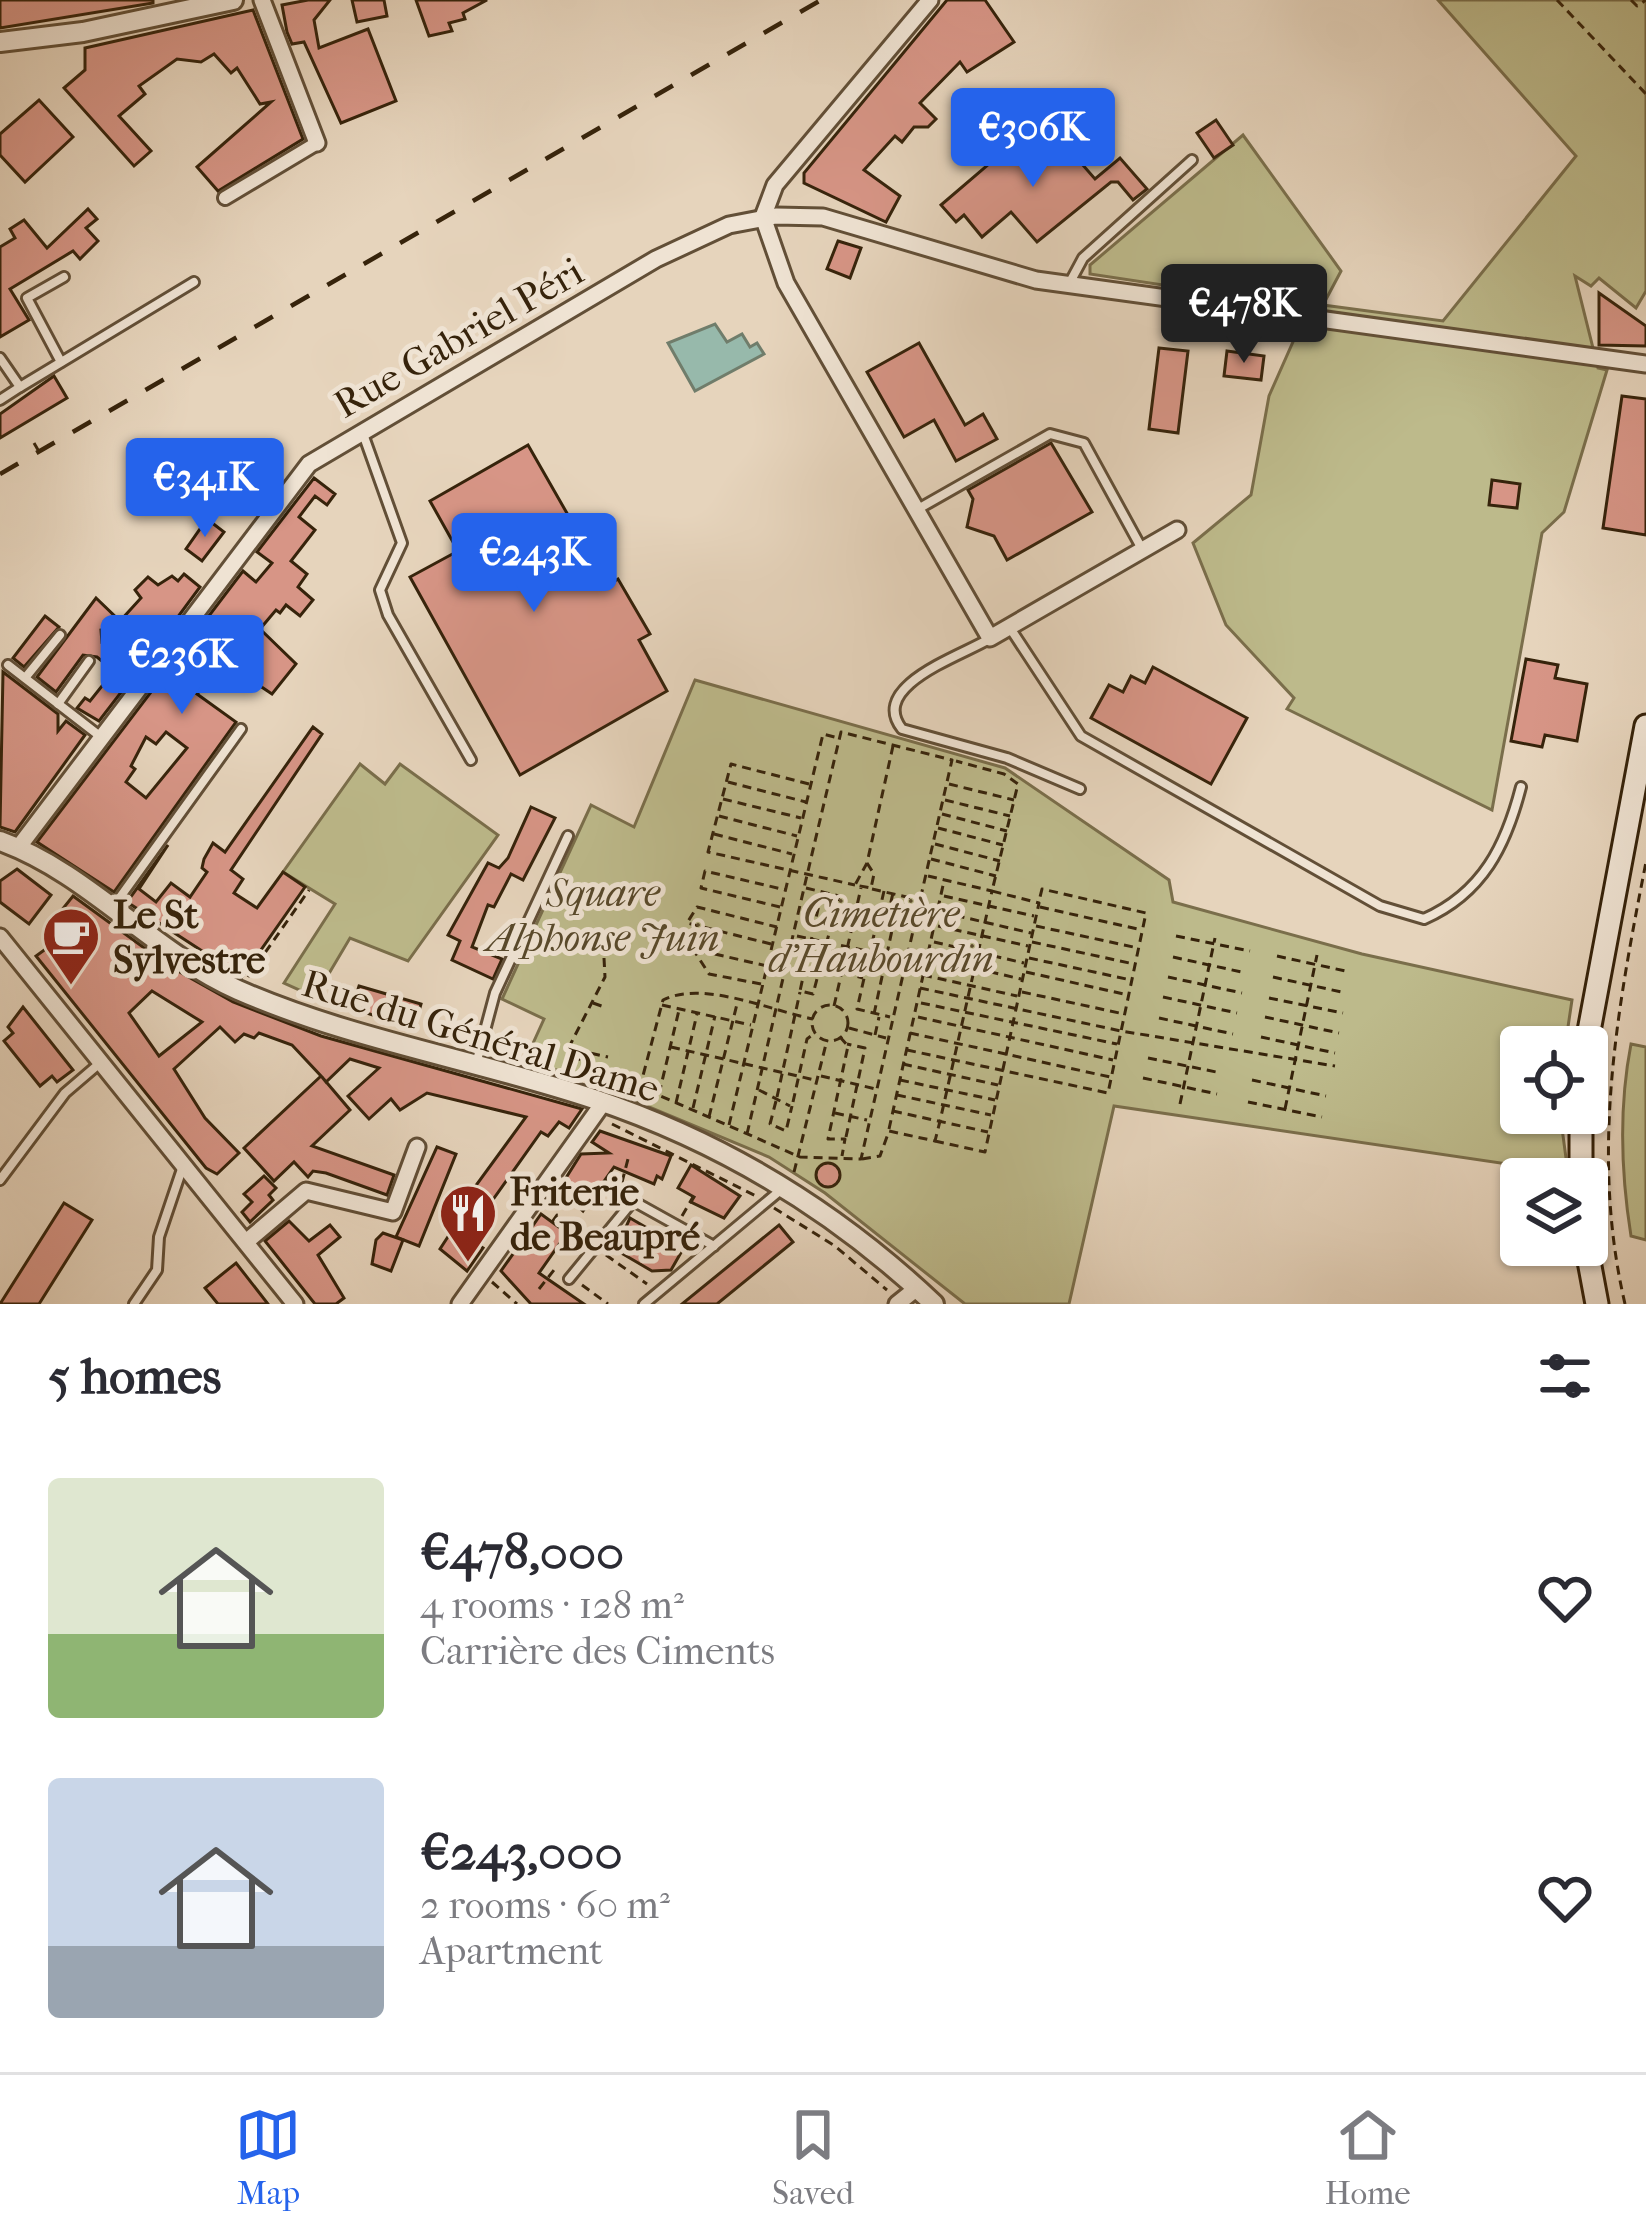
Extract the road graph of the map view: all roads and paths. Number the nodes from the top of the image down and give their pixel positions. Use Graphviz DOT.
graph roads {
  1 [pos="233,0"];
  2 [pos="262,0"];
  3 [pos="930,0"];
  4 [pos="1557,0"];
  5 [pos="1630,0"];
  6 [pos="1646,0"];
  7 [pos="0,42"];
  8 [pos="1646,94"];
  9 [pos="317,143"];
  10 [pos="1192,160"];
  11 [pos="225,198"];
  12 [pos="763,217"];
  13 [pos="64,277"];
  14 [pos="194,282"];
  15 [pos="1068,285"];
  16 [pos="0,358"];
  17 [pos="61,362"];
  18 [pos="1646,364"];
  19 [pos="20,387"];
  20 [pos="0,400"];
  21 [pos="362,430"];
  22 [pos="34,442"];
  23 [pos="41,455"];
  24 [pos="917,510"];
  25 [pos="1177,530"];
  26 [pos="1142,550"];
  27 [pos="1010,627"];
  28 [pos="60,635"];
  29 [pos="110,636"];
  30 [pos="990,638"];
  31 [pos="89,661"];
  32 [pos="8,665"];
  33 [pos="149,670"];
  34 [pos="26,678"];
  35 [pos="58,704"];
  36 [pos="1646,726"];
  37 [pos="241,729"];
  38 [pos="101,737"];
  39 [pos="839,738"];
  40 [pos="893,745"];
  41 [pos="471,760"];
  42 [pos="952,760"];
  43 [pos="726,782"];
  44 [pos="812,784"];
  45 [pos="947,784"];
  46 [pos="1522,787"];
  47 [pos="1081,789"];
  48 [pos="722,798"];
  49 [pos="943,799"];
  50 [pos="1014,800"];
  51 [pos="807,802"];
  52 [pos="940,814"];
  53 [pos="717,816"];
  54 [pos="1010,816"];
  55 [pos="803,819"];
  56 [pos="937,828"];
  57 [pos="1007,831"];
  58 [pos="712,833"];
  59 [pos="568,836"];
  60 [pos="799,837"];
  61 [pos="933,843"];
  62 [pos="9,844"];
  63 [pos="1003,845"];
  64 [pos="794,854"];
  65 [pos="930,859"];
  66 [pos="1000,861"];
  67 [pos="1646,862"];
  68 [pos="867,863"];
  69 [pos="790,870"];
  70 [pos="808,874"];
  71 [pos="926,875"];
  72 [pos="996,876"];
  73 [pos="944,880"];
  74 [pos="858,885"];
  75 [pos="805,887"];
  76 [pos="871,888"];
  77 [pos="309,890"];
  78 [pos="786,890"];
  79 [pos="822,891"];
  80 [pos="884,891"];
  81 [pos="992,891"];
  82 [pos="893,893"];
  83 [pos="941,895"];
  84 [pos="920,900"];
  85 [pos="1038,905"];
  86 [pos="989,906"];
  87 [pos="782,907"];
  88 [pos="112,908"];
  89 [pos="937,911"];
  90 [pos="1036,916"];
  91 [pos="985,922"];
  92 [pos="934,926"];
  93 [pos="1034,926"];
  94 [pos="777,927"];
  95 [pos="1143,930"];
  96 [pos="1032,933"];
  97 [pos="794,935"];
  98 [pos="982,936"];
  99 [pos="1176,936"];
  100 [pos="0,937"];
  101 [pos="812,939"];
  102 [pos="930,941"];
  103 [pos="1214,941"];
  104 [pos="829,942"];
  105 [pos="772,944"];
  106 [pos="1030,944"];
  107 [pos="848,946"];
  108 [pos="1139,949"];
  109 [pos="870,952"];
  110 [pos="978,952"];
  111 [pos="1250,952"];
  112 [pos="887,955"];
  113 [pos="1317,955"];
  114 [pos="1276,956"];
  115 [pos="927,957"];
  116 [pos="1173,957"];
  117 [pos="604,958"];
  118 [pos="907,959"];
  119 [pos="1026,960"];
  120 [pos="1135,964"];
  121 [pos="1209,964"];
  122 [pos="1316,964"];
  123 [pos="767,966"];
  124 [pos="975,968"];
  125 [pos="842,972"];
  126 [pos="1024,972"];
  127 [pos="1350,972"];
  128 [pos="1246,973"];
  129 [pos="923,975"];
  130 [pos="1168,977"];
  131 [pos="1273,977"];
  132 [pos="864,978"];
  133 [pos="1022,979"];
  134 [pos="1132,981"];
  135 [pos="763,985"];
  136 [pos="971,985"];
  137 [pos="1204,985"];
  138 [pos="1311,986"];
  139 [pos="920,988"];
  140 [pos="238,990"];
  141 [pos="800,991"];
  142 [pos="1242,993"];
  143 [pos="1346,993"];
  144 [pos="1019,994"];
  145 [pos="1129,995"];
  146 [pos="1163,997"];
  147 [pos="968,998"];
  148 [pos="1269,998"];
  149 [pos="592,1002"];
  150 [pos="737,1002"];
  151 [pos="917,1002"];
  152 [pos="662,1005"];
  153 [pos="1200,1005"];
  154 [pos="834,1006"];
  155 [pos="1307,1006"];
  156 [pos="757,1007"];
  157 [pos="608,1008"];
  158 [pos="680,1008"];
  159 [pos="1016,1008"];
  160 [pos="776,1011"];
  161 [pos="698,1012"];
  162 [pos="964,1012"];
  163 [pos="1237,1013"];
  164 [pos="1343,1013"];
  165 [pos="876,1014"];
  166 [pos="1125,1014"];
  167 [pos="715,1016"];
  168 [pos="795,1016"];
  169 [pos="914,1016"];
  170 [pos="1264,1017"];
  171 [pos="893,1018"];
  172 [pos="1159,1018"];
  173 [pos="813,1019"];
  174 [pos="733,1020"];
  175 [pos="1013,1022"];
  176 [pos="753,1025"];
  177 [pos="1303,1025"];
  178 [pos="1196,1026"];
  179 [pos="1590,1026"];
  180 [pos="961,1027"];
  181 [pos="847,1028"];
  182 [pos="1121,1031"];
  183 [pos="815,1033"];
  184 [pos="910,1033"];
  185 [pos="1339,1033"];
  186 [pos="1232,1034"];
  187 [pos="875,1035"];
  188 [pos="1261,1036"];
  189 [pos="840,1037"];
  190 [pos="1010,1037"];
  191 [pos="889,1038"];
  192 [pos="827,1040"];
  193 [pos="957,1043"];
  194 [pos="1192,1043"];
  195 [pos="847,1044"];
  196 [pos="1118,1045"];
  197 [pos="1298,1045"];
  198 [pos="670,1047"];
  199 [pos="907,1050"];
  200 [pos="688,1051"];
  201 [pos="1335,1052"];
  202 [pos="1006,1054"];
  203 [pos="706,1055"];
  204 [pos="608,1057"];
  205 [pos="1148,1058"];
  206 [pos="723,1059"];
  207 [pos="1295,1059"];
  208 [pos="954,1060"];
  209 [pos="1115,1060"];
  210 [pos="101,1062"];
  211 [pos="573,1063"];
  212 [pos="744,1064"];
  213 [pos="903,1064"];
  214 [pos="475,1065"];
  215 [pos="1188,1066"];
  216 [pos="1335,1066"];
  217 [pos="763,1068"];
  218 [pos="1003,1071"];
  219 [pos="782,1072"];
  220 [pos="1221,1073"];
  221 [pos="950,1074"];
  222 [pos="799,1076"];
  223 [pos="1112,1077"];
  224 [pos="818,1078"];
  225 [pos="1143,1078"];
  226 [pos="900,1080"];
  227 [pos="1252,1080"];
  228 [pos="841,1081"];
  229 [pos="857,1084"];
  230 [pos="1000,1085"];
  231 [pos="1183,1087"];
  232 [pos="1289,1088"];
  233 [pos="758,1089"];
  234 [pos="877,1089"];
  235 [pos="947,1090"];
  236 [pos="1217,1094"];
  237 [pos="897,1095"];
  238 [pos="659,1096"];
  239 [pos="1326,1096"];
  240 [pos="776,1099"];
  241 [pos="996,1100"];
  242 [pos="1248,1102"];
  243 [pos="676,1103"];
  244 [pos="792,1104"];
  245 [pos="1180,1104"];
  246 [pos="610,1105"];
  247 [pos="943,1105"];
  248 [pos="812,1106"];
  249 [pos="1285,1109"];
  250 [pos="693,1110"];
  251 [pos="893,1111"];
  252 [pos="833,1113"];
  253 [pos="993,1116"];
  254 [pos="850,1117"];
  255 [pos="709,1118"];
  256 [pos="1322,1118"];
  257 [pos="870,1121"];
  258 [pos="940,1121"];
  259 [pos="728,1126"];
  260 [pos="889,1131"];
  261 [pos="989,1132"];
  262 [pos="747,1134"];
  263 [pos="845,1138"];
  264 [pos="935,1142"];
  265 [pos="417,1147"];
  266 [pos="800,1157"];
  267 [pos="628,1159"];
  268 [pos="842,1159"];
  269 [pos="861,1159"];
  270 [pos="184,1165"];
  271 [pos="606,1179"];
  272 [pos="0,1180"];
  273 [pos="783,1188"];
  274 [pos="620,1190"];
  275 [pos="693,1197"];
  276 [pos="765,1202"];
  277 [pos="629,1203"];
  278 [pos="677,1225"];
  279 [pos="247,1241"];
  280 [pos="714,1246"];
  281 [pos="1588,1266"];
  282 [pos="482,1273"];
  283 [pos="570,1278"];
  284 [pos="917,1288"];
  285 [pos="539,1289"];
  286 [pos="898,1303"];
  287 [pos="134,1304"];
  288 [pos="295,1304"];
  289 [pos="460,1304"];
  290 [pos="517,1304"];
  291 [pos="608,1304"];
  292 [pos="644,1304"];
  293 [pos="934,1304"];
  294 [pos="1593,1304"];
  295 [pos="1625,1304"];
  1 -- 7 [label="street"];
  2 -- 9 [label="street"];
  3 -- 12 [label="street"];
  4 -- 8 [label="path"];
  5 -- 6 [label="path"];
  9 -- 11 [label="street"];
  10 -- 15 [label="lane"];
  12 -- 15 [label="street"];
  12 -- 21 [label="street, Rue Gabriel Péri"];
  12 -- 24 [label="street"];
  13 -- 17 [label="lane"];
  14 -- 17 [label="lane"];
  15 -- 18 [label="street"];
  16 -- 19 [label="lane"];
  17 -- 19 [label="lane"];
  19 -- 20 [label="lane"];
  21 -- 33 [label="street, Rue Gabriel Péri"];
  21 -- 41 [label="lane"];
  22 -- 23 [label="path"];
  24 -- 26 [label="lane"];
  24 -- 30 [label="street"];
  25 -- 26 [label="street"];
  26 -- 27 [label="street"];
  27 -- 30 [label="street"];
  27 -- 46 [label="lane"];
  28 -- 34 [label="lane"];
  29 -- 33 [label="street"];
  30 -- 47 [label="lane"];
  31 -- 35 [label="lane"];
  32 -- 34 [label="lane"];
  33 -- 38 [label="street, Rue Gabriel Péri"];
  34 -- 35 [label="lane"];
  35 -- 38 [label="lane"];
  36 -- 179 [label="main road"];
  37 -- 88 [label="lane"];
  38 -- 62 [label="street, Rue Gabriel Péri"];
  39 -- 40 [label="path"];
  39 -- 44 [label="path"];
  39 -- 70 [label="path"];
  40 -- 42 [label="path"];
  40 -- 68 [label="path"];
  42 -- 45 [label="path"];
  42 -- 50 [label="path"];
  43 -- 44 [label="path"];
  43 -- 48 [label="path"];
  43 -- 51 [label="path"];
  44 -- 51 [label="path"];
  45 -- 49 [label="path"];
  45 -- 50 [label="path"];
  48 -- 53 [label="path"];
  48 -- 55 [label="path"];
  49 -- 52 [label="path"];
  49 -- 54 [label="path"];
  50 -- 54 [label="path"];
  51 -- 55 [label="path"];
  52 -- 56 [label="path"];
  52 -- 57 [label="path"];
  53 -- 58 [label="path"];
  53 -- 60 [label="path"];
  54 -- 57 [label="path"];
  55 -- 60 [label="path"];
  56 -- 61 [label="path"];
  56 -- 63 [label="path"];
  57 -- 63 [label="path"];
  58 -- 64 [label="path"];
  58 -- 69 [label="path"];
  59 -- 214 [label="lane"];
  60 -- 64 [label="path"];
  61 -- 65 [label="path"];
  61 -- 66 [label="path"];
  62 -- 88 [label="street, Rue du Général Dame"];
  63 -- 66 [label="path"];
  64 -- 69 [label="path"];
  65 -- 71 [label="path"];
  65 -- 72 [label="path"];
  66 -- 72 [label="path"];
  67 -- 295 [label="path"];
  68 -- 74 [label="path"];
  68 -- 76 [label="path"];
  69 -- 70 [label="path"];
  69 -- 78 [label="path"];
  70 -- 74 [label="path"];
  70 -- 75 [label="path"];
  71 -- 73 [label="path"];
  71 -- 84 [label="path"];
  72 -- 81 [label="path"];
  73 -- 81 [label="path"];
  73 -- 83 [label="path"];
  74 -- 76 [label="path"];
  74 -- 107 [label="path"];
  75 -- 79 [label="path"];
  75 -- 97 [label="path"];
  76 -- 80 [label="path"];
  77 -- 140 [label="path"];
  78 -- 87 [label="path"];
  78 -- 87 [label="path"];
  79 -- 101 [label="path"];
  79 -- 104 [label="path"];
  80 -- 82 [label="path"];
  80 -- 109 [label="path"];
  81 -- 85 [label="path"];
  81 -- 86 [label="path"];
  82 -- 84 [label="path"];
  82 -- 112 [label="path"];
  83 -- 86 [label="path"];
  83 -- 89 [label="path"];
  84 -- 118 [label="path"];
  85 -- 90 [label="path"];
  85 -- 95 [label="path"];
  85 -- 95 [label="path"];
  86 -- 90 [label="path"];
  86 -- 91 [label="path"];
  87 -- 94 [label="path"];
  88 -- 140 [label="street, Rue du Général Dame"];
  89 -- 91 [label="path"];
  89 -- 92 [label="path"];
  90 -- 93 [label="path"];
  91 -- 96 [label="path"];
  91 -- 98 [label="path"];
  92 -- 98 [label="path"];
  92 -- 102 [label="path"];
  93 -- 96 [label="path"];
  93 -- 108 [label="path"];
  94 -- 105 [label="path"];
  94 -- 105 [label="path"];
  95 -- 108 [label="path"];
  96 -- 106 [label="path"];
  97 -- 101 [label="path"];
  97 -- 160 [label="path"];
  98 -- 106 [label="path"];
  98 -- 110 [label="path"];
  99 -- 103 [label="path"];
  100 -- 210 [label="street"];
  101 -- 104 [label="path"];
  101 -- 141 [label="path"];
  102 -- 110 [label="path"];
  102 -- 115 [label="path"];
  103 -- 111 [label="path"];
  103 -- 121 [label="path"];
  104 -- 107 [label="path"];
  104 -- 141 [label="path"];
  105 -- 123 [label="path"];
  106 -- 119 [label="path"];
  106 -- 120 [label="path"];
  107 -- 109 [label="path"];
  107 -- 125 [label="path"];
  108 -- 120 [label="path"];
  109 -- 112 [label="path"];
  109 -- 132 [label="path"];
  110 -- 119 [label="path"];
  110 -- 124 [label="path"];
  112 -- 118 [label="path"];
  112 -- 165 [label="path"];
  113 -- 122 [label="path"];
  114 -- 122 [label="path"];
  115 -- 124 [label="path"];
  115 -- 129 [label="path"];
  116 -- 121 [label="path"];
  117 -- 149 [label="path"];
  118 -- 171 [label="path"];
  119 -- 126 [label="path"];
  119 -- 134 [label="path"];
  120 -- 134 [label="path"];
  121 -- 128 [label="path"];
  121 -- 137 [label="path"];
  122 -- 127 [label="path"];
  122 -- 138 [label="path"];
  123 -- 135 [label="path"];
  123 -- 135 [label="path"];
  124 -- 133 [label="path"];
  124 -- 136 [label="path"];
  125 -- 132 [label="path"];
  125 -- 154 [label="path"];
  126 -- 133 [label="path"];
  126 -- 145 [label="path"];
  129 -- 136 [label="path"];
  129 -- 139 [label="path"];
  130 -- 137 [label="path"];
  131 -- 138 [label="path"];
  132 -- 165 [label="path"];
  133 -- 144 [label="path"];
  134 -- 145 [label="path"];
  135 -- 156 [label="path"];
  136 -- 144 [label="path"];
  136 -- 147 [label="path"];
  137 -- 142 [label="path"];
  137 -- 153 [label="path"];
  138 -- 143 [label="path"];
  138 -- 155 [label="path"];
  139 -- 147 [label="path"];
  139 -- 151 [label="path"];
  140 -- 214 [label="street, Rue du Général Dame"];
  141 -- 168 [label="path"];
  144 -- 159 [label="path"];
  144 -- 166 [label="path"];
  145 -- 166 [label="path"];
  146 -- 153 [label="path"];
  147 -- 159 [label="path"];
  147 -- 162 [label="path"];
  148 -- 155 [label="path"];
  149 -- 157 [label="path"];
  149 -- 211 [label="path"];
  150 -- 152 [label="path"];
  150 -- 156 [label="path"];
  150 -- 174 [label="path"];
  151 -- 162 [label="path"];
  151 -- 169 [label="path"];
  152 -- 158 [label="path"];
  152 -- 238 [label="path"];
  153 -- 163 [label="path"];
  153 -- 178 [label="path"];
  154 -- 173 [label="path"];
  154 -- 181 [label="path"];
  155 -- 164 [label="path"];
  155 -- 177 [label="path"];
  156 -- 160 [label="path"];
  156 -- 176 [label="path"];
  158 -- 161 [label="path"];
  158 -- 198 [label="path"];
  159 -- 175 [label="path"];
  159 -- 182 [label="path"];
  160 -- 168 [label="path"];
  160 -- 217 [label="path"];
  161 -- 167 [label="path"];
  161 -- 200 [label="path"];
  162 -- 175 [label="path"];
  162 -- 180 [label="path"];
  165 -- 171 [label="path"];
  165 -- 187 [label="path"];
  166 -- 182 [label="path"];
  167 -- 174 [label="path"];
  167 -- 203 [label="path"];
  168 -- 173 [label="path"];
  168 -- 219 [label="path"];
  169 -- 180 [label="path"];
  169 -- 184 [label="path"];
  170 -- 177 [label="path"];
  171 -- 191 [label="path"];
  172 -- 178 [label="path"];
  173 -- 183 [label="path"];
  174 -- 176 [label="path"];
  174 -- 206 [label="path"];
  175 -- 190 [label="path"];
  175 -- 196 [label="path"];
  176 -- 212 [label="path"];
  177 -- 185 [label="path"];
  177 -- 197 [label="path"];
  178 -- 186 [label="path"];
  178 -- 194 [label="path"];
  180 -- 190 [label="path"];
  180 -- 193 [label="path"];
  181 -- 187 [label="path"];
  181 -- 189 [label="path"];
  182 -- 194 [label="path"];
  182 -- 196 [label="path"];
  183 -- 192 [label="path"];
  183 -- 222 [label="path"];
  184 -- 193 [label="path"];
  184 -- 199 [label="path"];
  187 -- 191 [label="path"];
  188 -- 197 [label="path"];
  189 -- 192 [label="path"];
  189 -- 195 [label="path"];
  190 -- 202 [label="path"];
  190 -- 209 [label="path"];
  191 -- 234 [label="path"];
  192 -- 224 [label="path"];
  193 -- 202 [label="path"];
  193 -- 208 [label="path"];
  194 -- 207 [label="path"];
  194 -- 215 [label="path"];
  195 -- 228 [label="path"];
  195 -- 229 [label="path"];
  196 -- 209 [label="path"];
  197 -- 201 [label="path"];
  197 -- 207 [label="path"];
  198 -- 200 [label="path"];
  198 -- 238 [label="path"];
  199 -- 208 [label="path"];
  199 -- 213 [label="path"];
  200 -- 203 [label="path"];
  200 -- 243 [label="path"];
  202 -- 218 [label="path"];
  202 -- 223 [label="path"];
  203 -- 206 [label="path"];
  203 -- 250 [label="path"];
  204 -- 211 [label="path"];
  205 -- 215 [label="path"];
  206 -- 212 [label="path"];
  206 -- 255 [label="path"];
  207 -- 216 [label="path"];
  207 -- 232 [label="path"];
  208 -- 218 [label="path"];
  208 -- 221 [label="path"];
  209 -- 223 [label="path"];
  210 -- 270 [label="street"];
  210 -- 272 [label="lane"];
  211 -- 246 [label="path"];
  212 -- 217 [label="path"];
  212 -- 259 [label="path"];
  213 -- 221 [label="path"];
  213 -- 226 [label="path"];
  214 -- 246 [label="street, Rue du Général Dame"];
  215 -- 220 [label="path"];
  215 -- 231 [label="path"];
  217 -- 219 [label="path"];
  217 -- 233 [label="path"];
  218 -- 223 [label="path"];
  218 -- 230 [label="path"];
  219 -- 222 [label="path"];
  219 -- 240 [label="path"];
  221 -- 230 [label="path"];
  221 -- 235 [label="path"];
  222 -- 224 [label="path"];
  222 -- 244 [label="path"];
  224 -- 228 [label="path"];
  224 -- 248 [label="path"];
  225 -- 231 [label="path"];
  226 -- 235 [label="path"];
  226 -- 237 [label="path"];
  227 -- 232 [label="path"];
  228 -- 229 [label="path"];
  228 -- 252 [label="path"];
  229 -- 234 [label="path"];
  229 -- 254 [label="path"];
  230 -- 241 [label="path"];
  231 -- 236 [label="path"];
  231 -- 245 [label="path"];
  232 -- 239 [label="path"];
  232 -- 249 [label="path"];
  233 -- 240 [label="path"];
  233 -- 262 [label="path"];
  234 -- 257 [label="path"];
  235 -- 241 [label="path"];
  235 -- 247 [label="path"];
  237 -- 247 [label="path"];
  237 -- 251 [label="path"];
  238 -- 243 [label="path"];
  240 -- 244 [label="path"];
  240 -- 244 [label="path"];
  241 -- 253 [label="path"];
  242 -- 249 [label="path"];
  243 -- 250 [label="path"];
  244 -- 248 [label="path"];
  246 -- 273 [label="street, Rue du Général Dame"];
  246 -- 276 [label="path"];
  246 -- 282 [label="street"];
  247 -- 253 [label="path"];
  247 -- 258 [label="path"];
  248 -- 266 [label="path"];
  249 -- 256 [label="path"];
  250 -- 255 [label="path"];
  251 -- 258 [label="path"];
  251 -- 260 [label="path"];
  252 -- 254 [label="path"];
  252 -- 263 [label="path"];
  253 -- 261 [label="path"];
  254 -- 257 [label="path"];
  254 -- 263 [label="path"];
  255 -- 259 [label="path"];
  257 -- 269 [label="path"];
  258 -- 261 [label="path"];
  258 -- 264 [label="path"];
  259 -- 262 [label="path"];
  260 -- 264 [label="path"];
  260 -- 269 [label="path"];
  261 -- 264 [label="path"];
  262 -- 266 [label="path"];
  263 -- 268 [label="path"];
  265 -- 279 [label="street"];
  266 -- 268 [label="path"];
  266 -- 273 [label="path"];
  267 -- 274 [label="path"];
  268 -- 269 [label="path"];
  270 -- 279 [label="street"];
  270 -- 287 [label="lane"];
  271 -- 274 [label="path"];
  273 -- 276 [label="lane"];
  273 -- 284 [label="street, Rue du Général Dame"];
  274 -- 277 [label="path"];
  275 -- 278 [label="path"];
  276 -- 280 [label="lane"];
  276 -- 286 [label="path"];
  277 -- 278 [label="lane"];
  277 -- 283 [label="lane"];
  278 -- 280 [label="lane"];
  279 -- 288 [label="street"];
  280 -- 292 [label="lane"];
  281 -- 294 [label="main road"];
  282 -- 289 [label="street"];
  282 -- 290 [label="path"];
  283 -- 285 [label="path"];
  283 -- 291 [label="path"];
  284 -- 286 [label="street"];
  284 -- 293 [label="street, Rue du Général Dame"];
}
